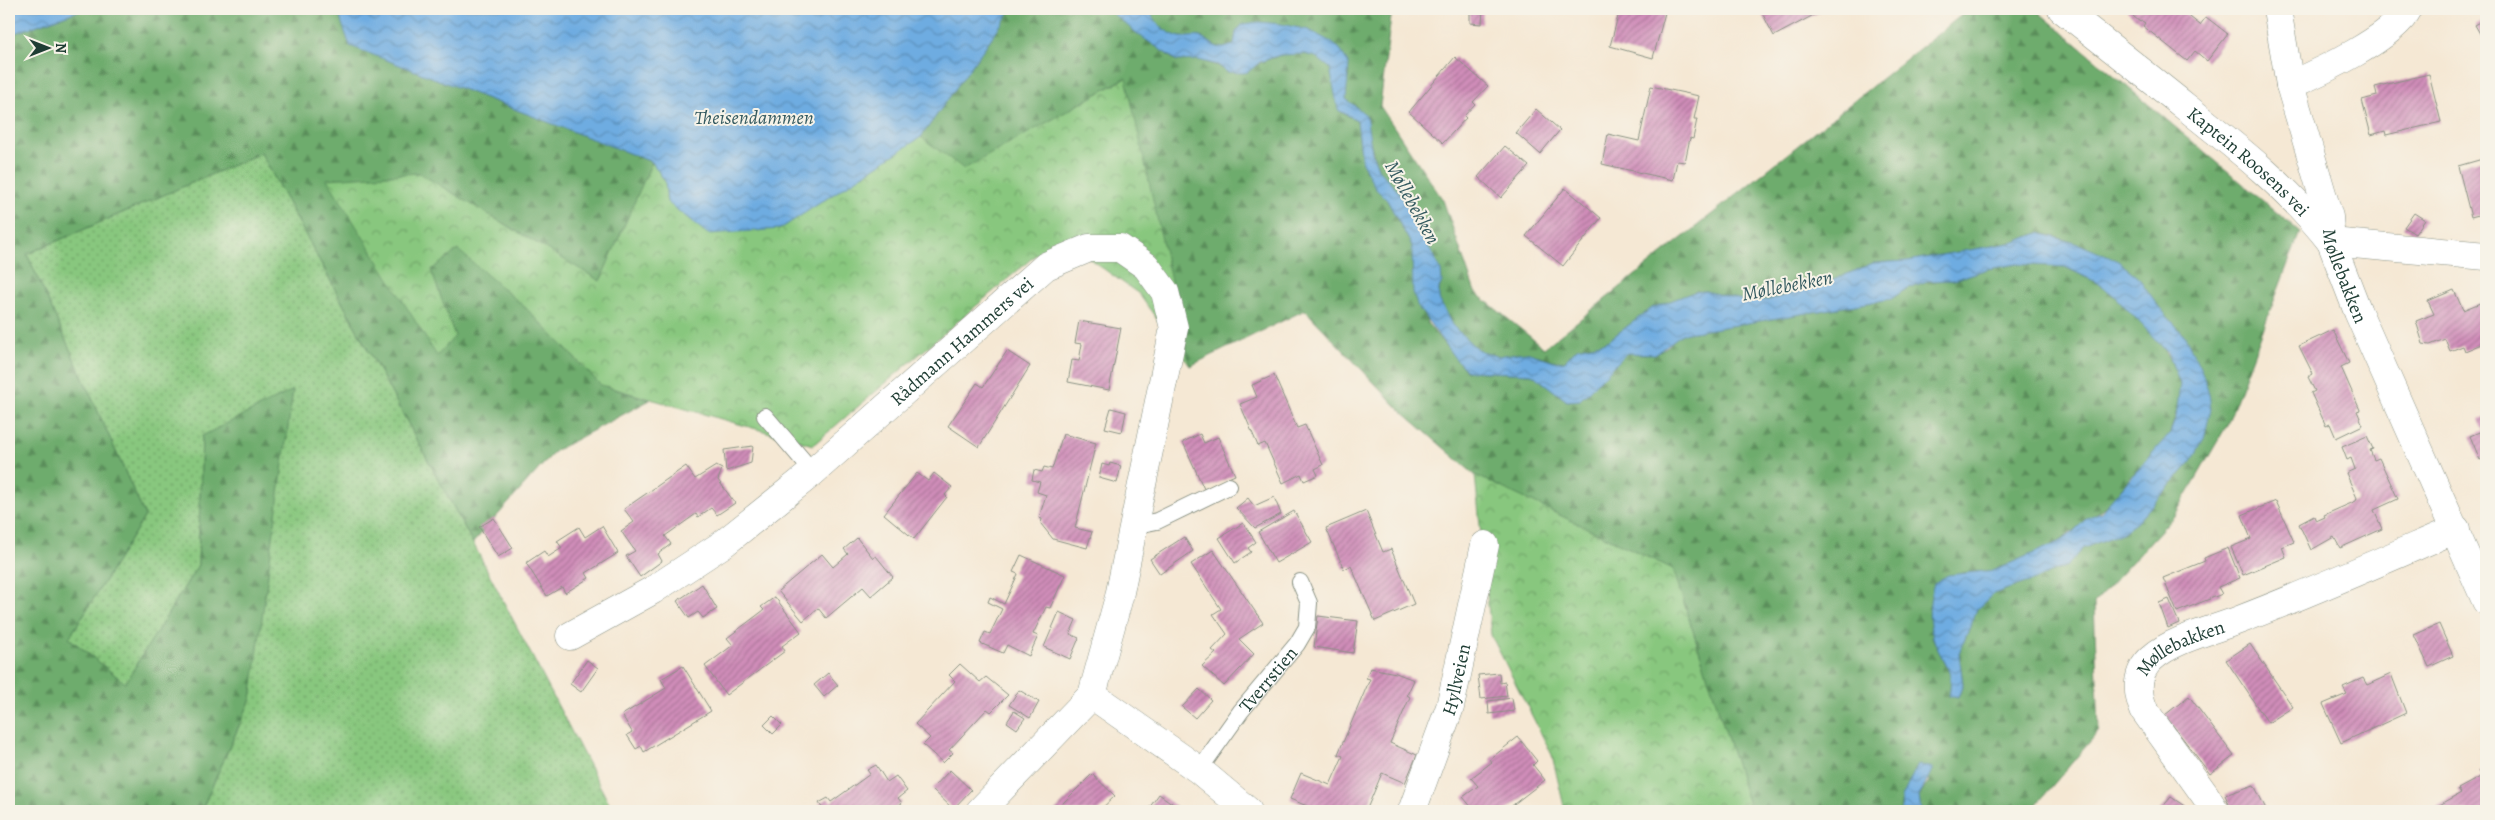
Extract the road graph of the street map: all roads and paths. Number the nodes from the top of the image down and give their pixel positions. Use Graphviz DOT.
graph roads {
  1 [pos="2062,9"];
  2 [pos="2277,9"];
  3 [pos="2408,9"];
  4 [pos="2290,85"];
  5 [pos="2331,242"];
  6 [pos="2486,256"];
  7 [pos="765,416"];
  8 [pos="813,472"];
  9 [pos="1229,486"];
  10 [pos="1132,526"];
  11 [pos="2456,529"];
  12 [pos="1485,545"];
  13 [pos="1300,582"];
  14 [pos="2486,601"];
  15 [pos="570,636"];
  16 [pos="1092,695"];
  17 [pos="1198,770"];
  18 [pos="980,811"];
  19 [pos="1248,811"];
  20 [pos="1412,811"];
  21 [pos="2214,811"];
  1 -- 5 [label="street, Kaptein Roosens vei"];
  2 -- 4 [label="street, Møllebakken"];
  3 -- 4 [label="street"];
  4 -- 5 [label="street, Møllebakken"];
  5 -- 6 [label="street"];
  5 -- 11 [label="street, Møllebakken"];
  7 -- 8 [label="lane"];
  8 -- 10 [label="street, Rådmann Hammers vei"];
  8 -- 15 [label="street, Rådmann Hammers vei"];
  9 -- 10 [label="lane"];
  10 -- 16 [label="street, Rådmann Hammers vei"];
  11 -- 14 [label="street, Møllebakken"];
  11 -- 21 [label="street, Møllebakken"];
  12 -- 20 [label="street, Hyllveien"];
  13 -- 17 [label="lane, Tverrstien"];
  16 -- 17 [label="street"];
  16 -- 18 [label="street, Rådmann Hammers vei"];
  17 -- 19 [label="street"];
}
